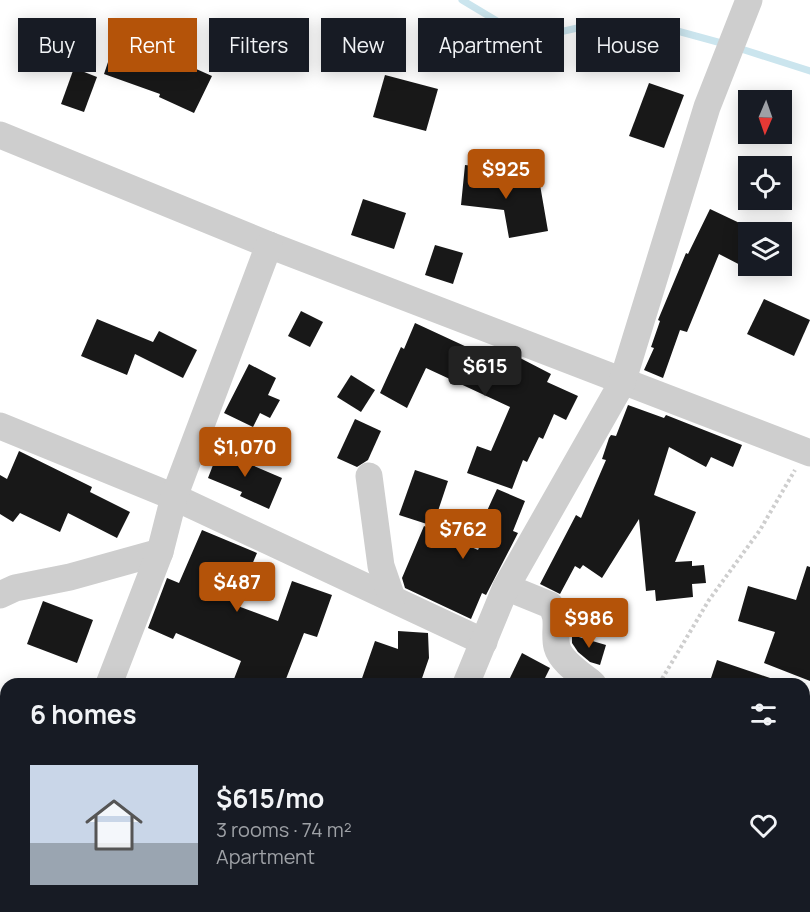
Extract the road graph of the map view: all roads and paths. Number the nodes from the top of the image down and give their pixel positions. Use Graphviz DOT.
graph roads {
  1 [pos="744,10"];
  2 [pos="0,135"];
  3 [pos="269,244"];
  4 [pos="622,383"];
  5 [pos="0,426"];
  6 [pos="808,452"];
  7 [pos="369,476"];
  8 [pos="174,497"];
  9 [pos="160,552"];
  10 [pos="506,587"];
  11 [pos="0,595"];
  12 [pos="392,598"];
  13 [pos="484,642"];
  14 [pos="111,678"];
  15 [pos="469,678"];
  16 [pos="586,678"];
  17 [pos="663,678"];
  1 -- 4 [label="street"];
  2 -- 3 [label="street"];
  3 -- 4 [label="street"];
  3 -- 8 [label="street"];
  4 -- 6 [label="street"];
  4 -- 10 [label="street"];
  5 -- 8 [label="street"];
  6 -- 17 [label="path"];
  7 -- 12 [label="street"];
  8 -- 9 [label="street"];
  8 -- 12 [label="street"];
  9 -- 11 [label="street"];
  9 -- 14 [label="street"];
  10 -- 13 [label="street"];
  10 -- 16 [label="street"];
  12 -- 13 [label="street"];
  13 -- 15 [label="street"];
}
